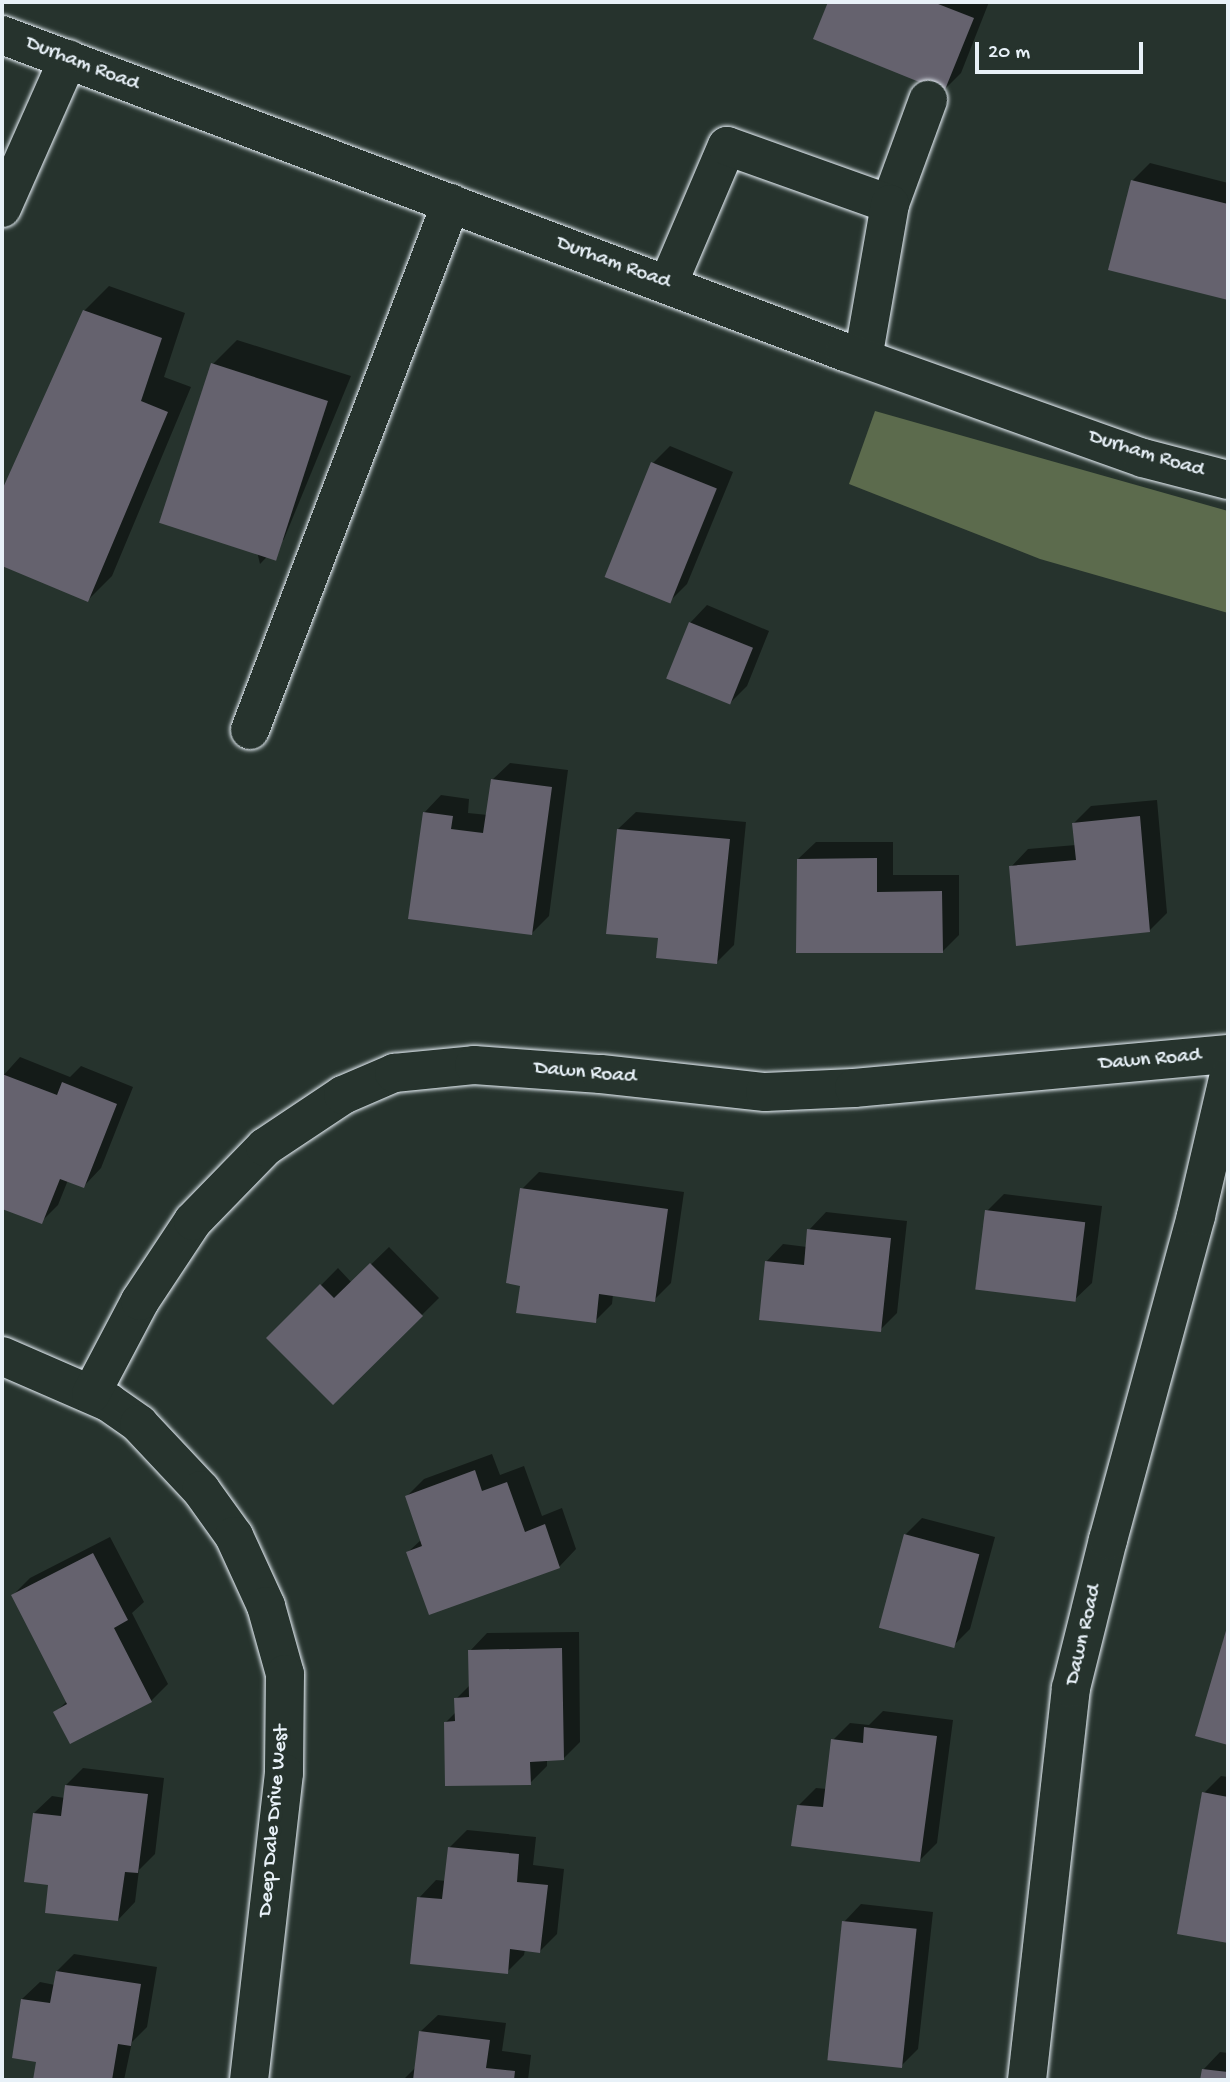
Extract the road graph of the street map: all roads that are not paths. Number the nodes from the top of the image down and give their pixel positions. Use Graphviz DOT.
graph roads {
  1 [pos="2,35"];
  2 [pos="68,60"];
  3 [pos="928,100"];
  4 [pos="451,203"];
  5 [pos="890,204"];
  6 [pos="2,208"];
  7 [pos="668,284"];
  8 [pos="863,358"];
  9 [pos="1228,480"];
  10 [pos="250,730"];
  11 [pos="1228,1054"];
  12 [pos="1228,1079"];
  13 [pos="2,1356"];
  14 [pos="91,1394"];
  15 [pos="249,2080"];
  16 [pos="1027,2080"];
  1 -- 2 [label="street, Durham Road"];
  2 -- 4 [label="street, Durham Road"];
  2 -- 6 [label="street"];
  3 -- 5 [label="street"];
  4 -- 7 [label="street, Durham Road"];
  4 -- 10 [label="street"];
  5 -- 7 [label="street"];
  5 -- 8 [label="street"];
  7 -- 8 [label="street, Durham Road"];
  8 -- 9 [label="street, Durham Road"];
  11 -- 14 [label="street, Dawn Road"];
  12 -- 16 [label="street, Dawn Road"];
  13 -- 14 [label="street, Deep Dale Drive West"];
  14 -- 15 [label="street, Deep Dale Drive West"];
}
